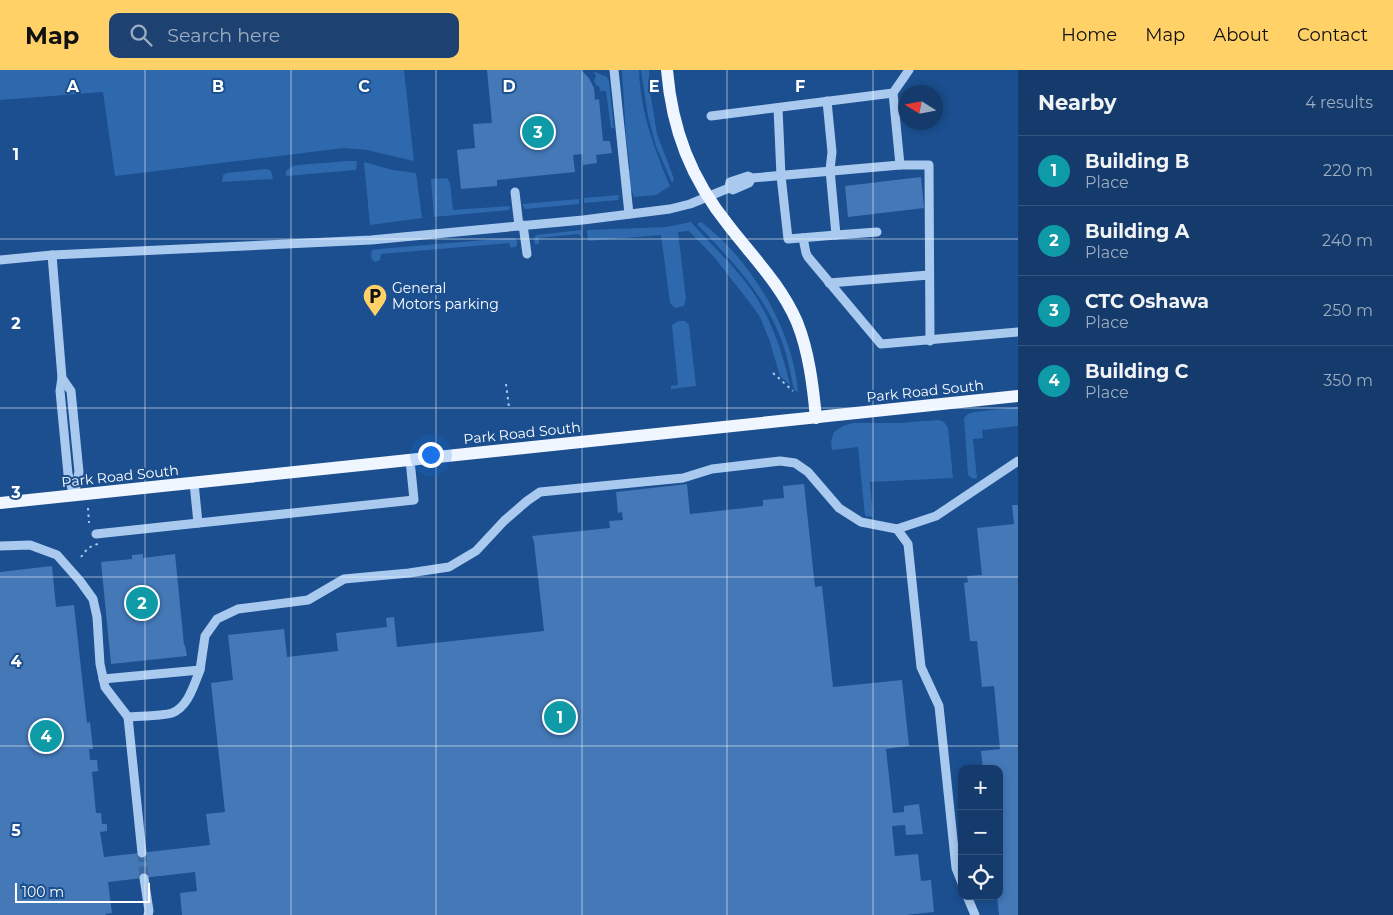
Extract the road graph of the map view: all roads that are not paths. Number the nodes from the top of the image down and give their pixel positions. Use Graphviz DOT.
graph roads {
  1 [pos="614,70"];
  2 [pos="667,70"];
  3 [pos="908,70"];
  4 [pos="893,93"];
  5 [pos="827,101"];
  6 [pos="778,108"];
  7 [pos="711,116"];
  8 [pos="900,165"];
  9 [pos="830,170"];
  10 [pos="781,176"];
  11 [pos="515,192"];
  12 [pos="708,197"];
  13 [pos="629,214"];
  14 [pos="521,225"];
  15 [pos="877,232"];
  16 [pos="836,235"];
  17 [pos="803,238"];
  18 [pos="527,254"];
  19 [pos="52,255"];
  20 [pos="0,260"];
  21 [pos="929,275"];
  22 [pos="830,283"];
  23 [pos="1018,332"];
  24 [pos="930,341"];
  25 [pos="1018,396"];
  26 [pos="816,418"];
  27 [pos="410,460"];
  28 [pos="1018,461"];
  29 [pos="194,483"];
  30 [pos="74,496"];
  31 [pos="0,503"];
  32 [pos="198,523"];
  33 [pos="897,530"];
  34 [pos="96,534"];
  35 [pos="0,546"];
  36 [pos="200,670"];
  37 [pos="103,678"];
  38 [pos="128,717"];
  39 [pos="142,853"];
  40 [pos="958,873"];
  41 [pos="144,878"];
  42 [pos="969,900"];
  43 [pos="148,915"];
  44 [pos="975,915"];
  1 -- 13 [label="lane"];
  2 -- 12 [label="main road"];
  3 -- 4 [label="lane"];
  4 -- 5 [label="lane"];
  4 -- 8 [label="lane"];
  5 -- 6 [label="lane"];
  5 -- 9 [label="lane"];
  6 -- 7 [label="lane"];
  6 -- 10 [label="lane"];
  8 -- 9 [label="lane"];
  8 -- 21 [label="lane"];
  9 -- 10 [label="lane"];
  9 -- 16 [label="lane"];
  10 -- 12 [label="lane"];
  10 -- 17 [label="lane"];
  11 -- 14 [label="lane"];
  12 -- 13 [label="lane"];
  12 -- 26 [label="main road"];
  13 -- 14 [label="lane"];
  14 -- 18 [label="lane"];
  14 -- 19 [label="lane"];
  15 -- 16 [label="lane"];
  16 -- 17 [label="lane"];
  17 -- 22 [label="lane"];
  19 -- 20 [label="lane"];
  19 -- 30 [label="lane"];
  21 -- 22 [label="lane"];
  21 -- 24 [label="lane"];
  22 -- 24 [label="lane"];
  23 -- 24 [label="lane"];
  25 -- 26 [label="main road, Park Road South"];
  26 -- 27 [label="main road, Park Road South"];
  27 -- 29 [label="main road, Park Road South"];
  27 -- 32 [label="lane"];
  28 -- 33 [label="lane"];
  29 -- 30 [label="main road, Park Road South"];
  29 -- 32 [label="lane"];
  30 -- 31 [label="main road, Park Road South"];
  32 -- 34 [label="lane"];
  33 -- 36 [label="lane"];
  33 -- 40 [label="lane"];
  35 -- 37 [label="lane"];
  36 -- 37 [label="lane"];
  36 -- 38 [label="lane"];
  37 -- 38 [label="lane"];
  38 -- 39 [label="lane"];
  41 -- 43 [label="lane"];
  42 -- 44 [label="lane"];
}
